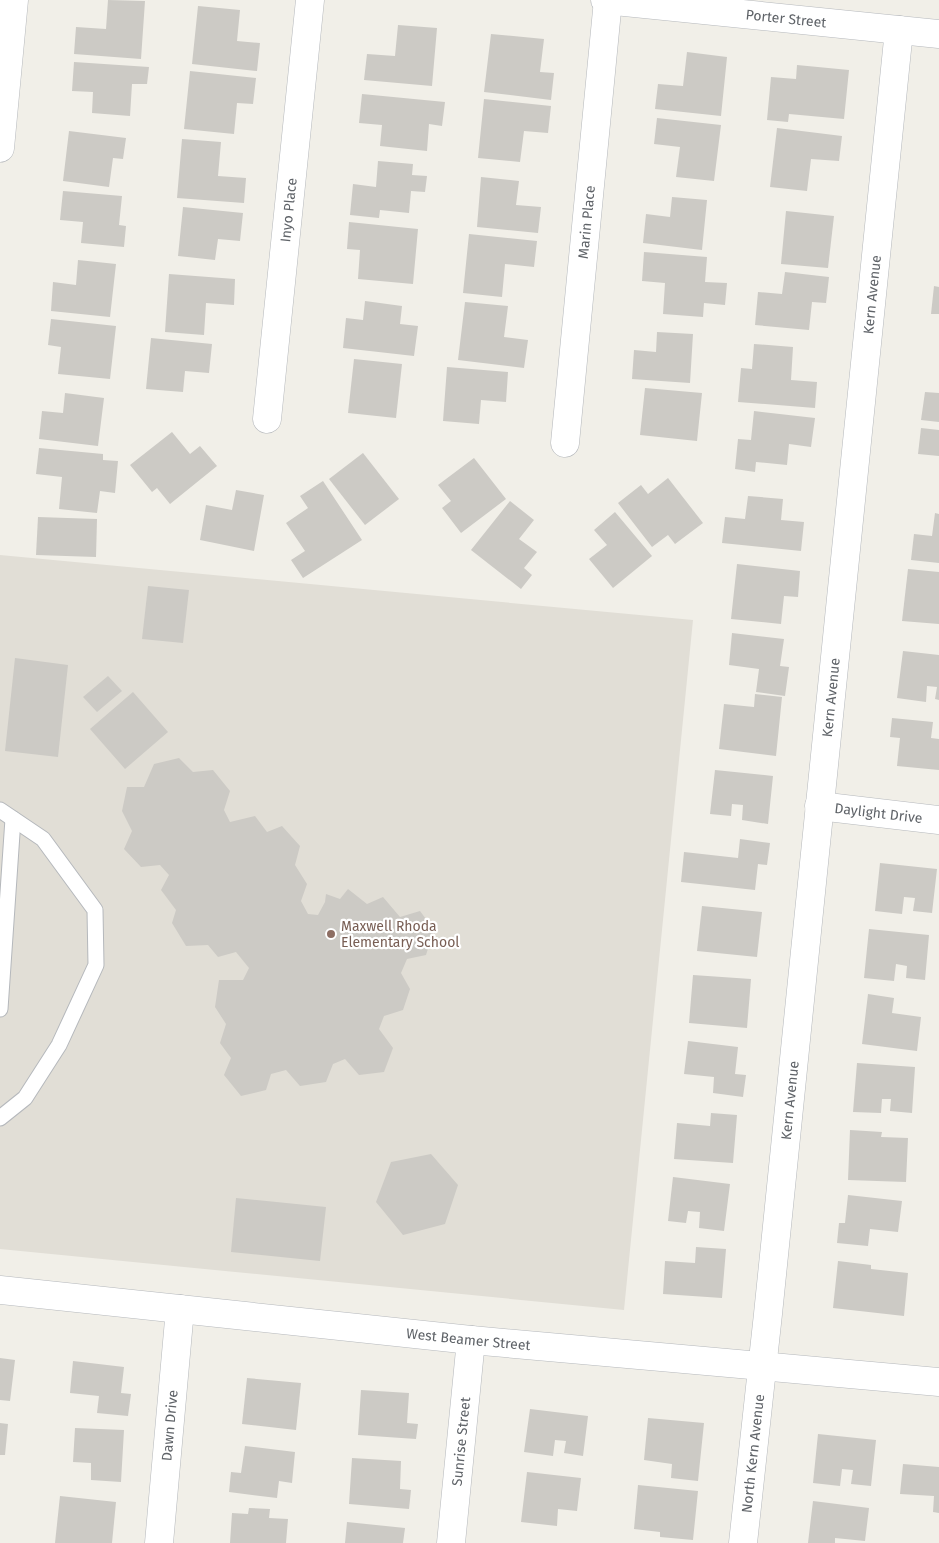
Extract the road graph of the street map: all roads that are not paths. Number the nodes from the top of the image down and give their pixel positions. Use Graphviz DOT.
graph roads {
  1 [pos="14,0"];
  2 [pos="310,0"];
  3 [pos="607,0"];
  4 [pos="899,30"];
  5 [pos="939,34"];
  6 [pos="0,148"];
  7 [pos="266,419"];
  8 [pos="566,443"];
  9 [pos="819,806"];
  10 [pos="0,810"];
  11 [pos="13,819"];
  12 [pos="939,820"];
  13 [pos="0,1009"];
  14 [pos="0,1118"];
  15 [pos="0,1290"];
  16 [pos="180,1308"];
  17 [pos="471,1340"];
  18 [pos="762,1365"];
  19 [pos="939,1382"];
  20 [pos="159,1543"];
  21 [pos="451,1543"];
  22 [pos="743,1543"];
  1 -- 6 [label="street"];
  2 -- 7 [label="street, Inyo Place"];
  3 -- 4 [label="street, Porter Street"];
  3 -- 8 [label="street, Marin Place"];
  4 -- 5 [label="street, Porter Street"];
  4 -- 9 [label="street, Kern Avenue"];
  9 -- 12 [label="street, Daylight Drive"];
  9 -- 18 [label="street, Kern Avenue"];
  10 -- 11 [label="lane"];
  11 -- 13 [label="lane"];
  11 -- 14 [label="lane"];
  15 -- 16 [label="street, West Beamer Street"];
  16 -- 17 [label="street, West Beamer Street"];
  16 -- 20 [label="street, Dawn Drive"];
  17 -- 18 [label="street, West Beamer Street"];
  17 -- 21 [label="street, Sunrise Street"];
  18 -- 19 [label="street, West Beamer Street"];
  18 -- 22 [label="street, North Kern Avenue"];
}
